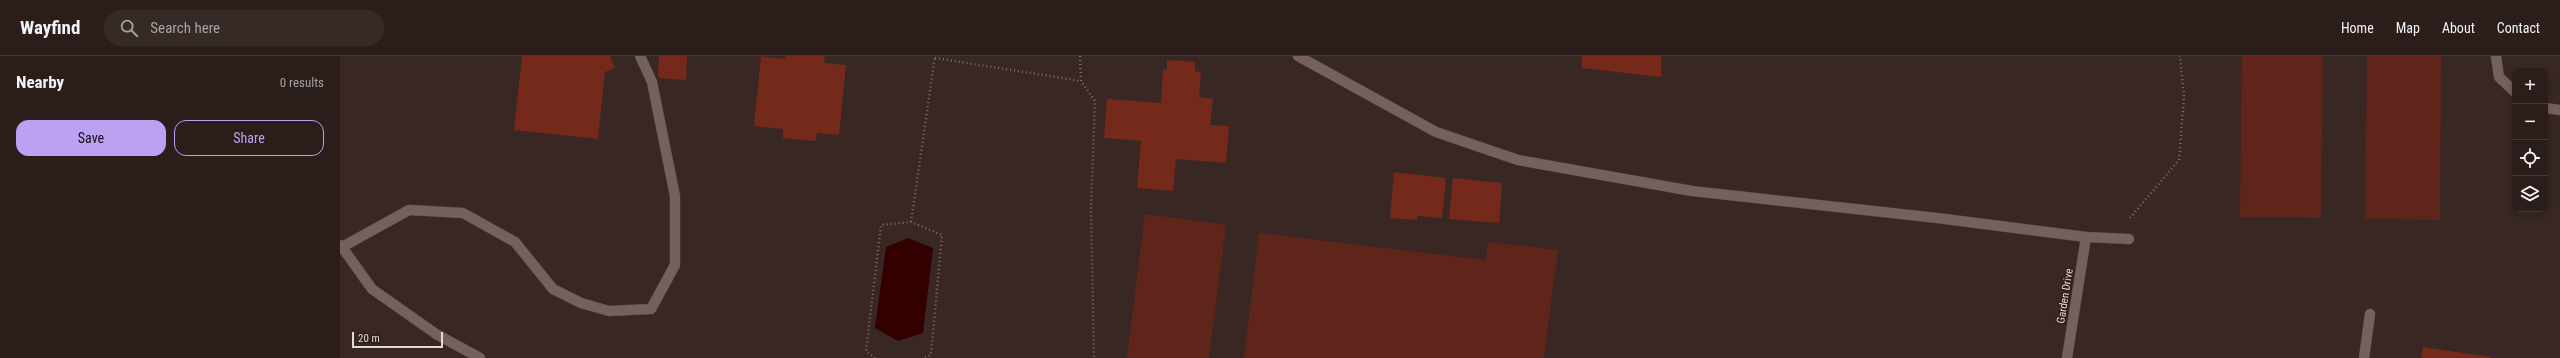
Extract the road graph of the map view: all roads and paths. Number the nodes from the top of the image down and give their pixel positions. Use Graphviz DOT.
graph roads {
  1 [pos="640,56"];
  2 [pos="1080,56"];
  3 [pos="1298,56"];
  4 [pos="2180,56"];
  5 [pos="2496,56"];
  6 [pos="935,57"];
  7 [pos="1081,81"];
  8 [pos="2512,89"];
  9 [pos="2548,108"];
  10 [pos="2560,110"];
  11 [pos="912,222"];
  12 [pos="2086,237"];
  13 [pos="2113,238"];
  14 [pos="2129,239"];
  15 [pos="341,247"];
  16 [pos="2370,314"];
  17 [pos="480,358"];
  18 [pos="875,358"];
  19 [pos="924,358"];
  20 [pos="1094,358"];
  21 [pos="2067,358"];
  22 [pos="2364,358"];
  1 -- 15 [label="street"];
  2 -- 7 [label="path"];
  3 -- 12 [label="street"];
  4 -- 13 [label="path"];
  5 -- 8 [label="street"];
  6 -- 7 [label="path"];
  6 -- 11 [label="path"];
  7 -- 20 [label="path"];
  9 -- 10 [label="street"];
  11 -- 18 [label="path"];
  11 -- 19 [label="path"];
  12 -- 13 [label="street"];
  12 -- 21 [label="street, Garden Drive"];
  13 -- 14 [label="street"];
  15 -- 17 [label="street"];
  16 -- 22 [label="street"];
}
